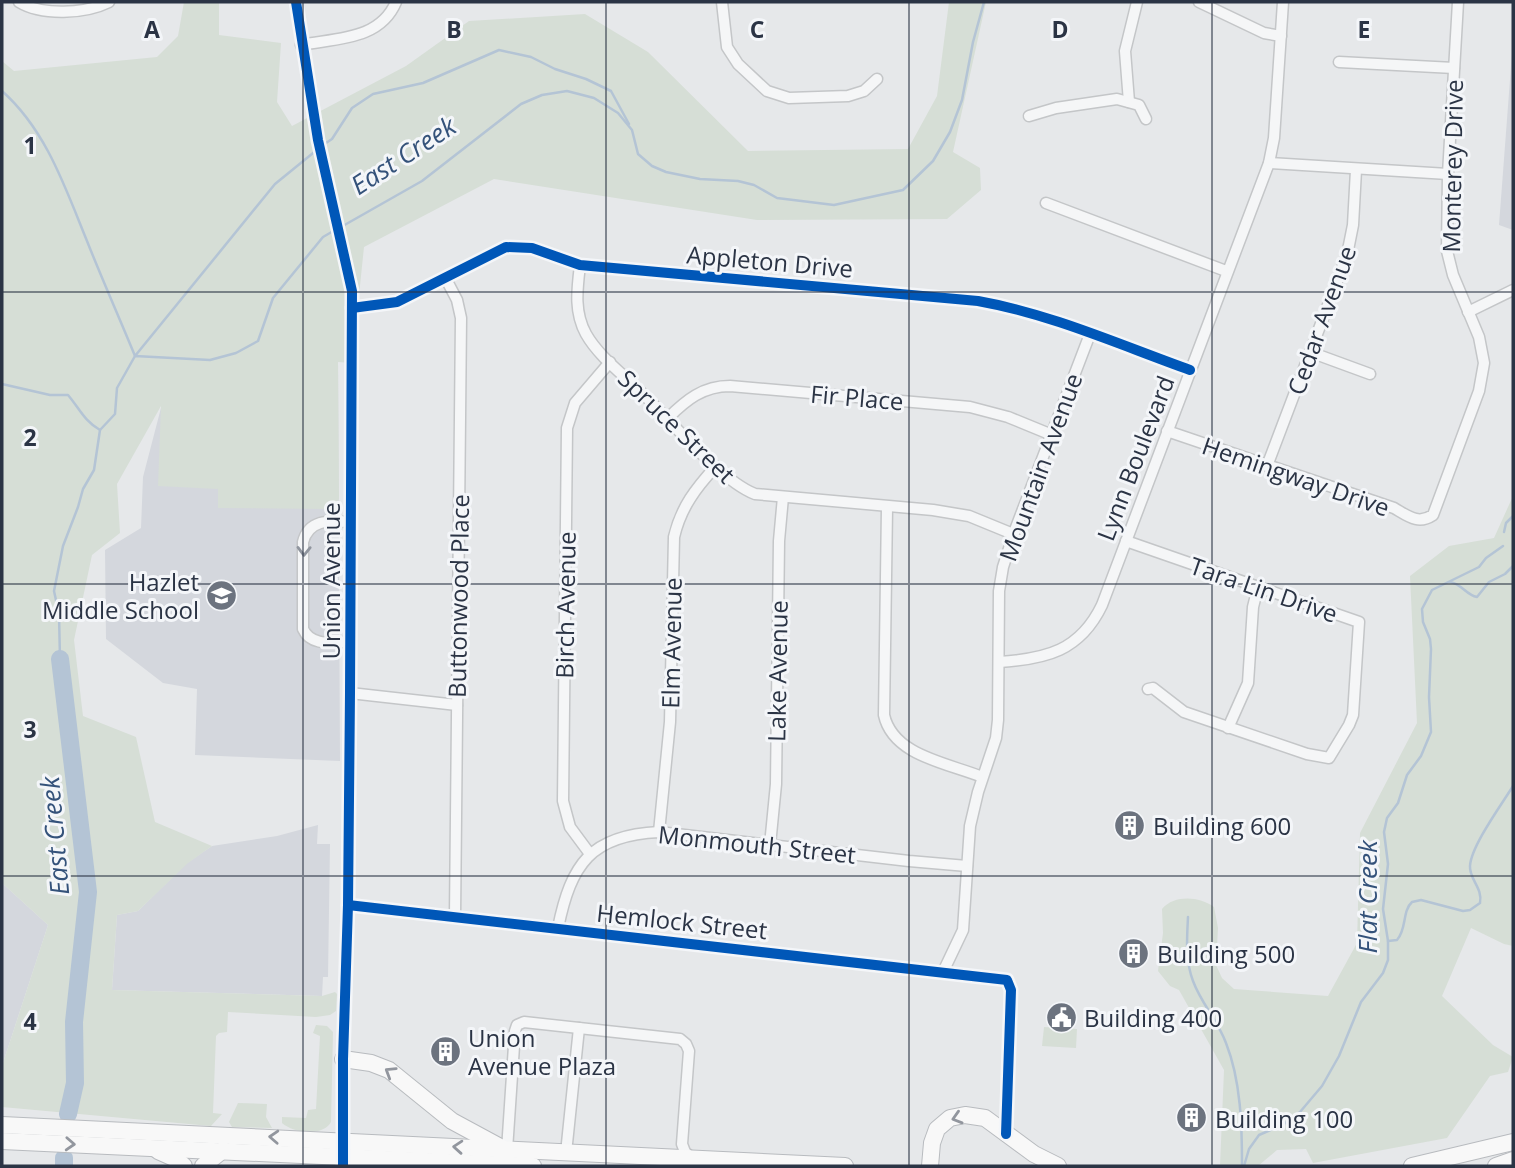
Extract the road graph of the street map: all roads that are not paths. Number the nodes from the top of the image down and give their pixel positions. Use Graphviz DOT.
graph roads {
  1 [pos="19,2"];
  2 [pos="109,2"];
  3 [pos="296,2"];
  4 [pos="396,2"];
  5 [pos="722,2"];
  6 [pos="1137,2"];
  7 [pos="1199,2"];
  8 [pos="1283,2"];
  9 [pos="1458,2"];
  10 [pos="1281,36"];
  11 [pos="301,45"];
  12 [pos="1339,62"];
  13 [pos="1454,68"];
  14 [pos="877,79"];
  15 [pos="1129,102"];
  16 [pos="1029,116"];
  17 [pos="1146,118"];
  18 [pos="1269,163"];
  19 [pos="1356,170"];
  20 [pos="1448,174"];
  21 [pos="1046,203"];
  22 [pos="580,265"];
  23 [pos="1226,271"];
  24 [pos="446,279"];
  25 [pos="1513,290"];
  26 [pos="352,307"];
  27 [pos="1468,312"];
  28 [pos="1090,334"];
  29 [pos="1310,352"];
  30 [pos="610,362"];
  31 [pos="1190,370"];
  32 [pos="1370,374"];
  33 [pos="668,418"];
  34 [pos="1167,431"];
  35 [pos="1052,435"];
  36 [pos="716,466"];
  37 [pos="1267,466"];
  38 [pos="783,497"];
  39 [pos="887,508"];
  40 [pos="1425,520"];
  41 [pos="351,522"];
  42 [pos="1013,534"];
  43 [pos="1126,541"];
  44 [pos="1258,587"];
  45 [pos="350,642"];
  46 [pos="999,662"];
  47 [pos="1148,689"];
  48 [pos="350,693"];
  49 [pos="457,705"];
  50 [pos="1228,728"];
  51 [pos="982,777"];
  52 [pos="659,832"];
  53 [pos="770,845"];
  54 [pos="590,854"];
  55 [pos="968,866"];
  56 [pos="348,905"];
  57 [pos="455,917"];
  58 [pos="558,928"];
  59 [pos="943,971"];
  60 [pos="579,1028"];
  61 [pos="343,1059"];
  62 [pos="1007,1085"];
  63 [pos="985,1118"];
  64 [pos="2,1125"];
  65 [pos="1006,1134"];
  66 [pos="2,1140"];
  67 [pos="342,1140"];
  68 [pos="1513,1142"];
  69 [pos="146,1146"];
  70 [pos="223,1150"];
  71 [pos="507,1150"];
  72 [pos="566,1153"];
  73 [pos="697,1160"];
  74 [pos="1513,1160"];
  75 [pos="343,1162"];
  76 [pos="184,1166"];
  77 [pos="203,1166"];
  78 [pos="533,1166"];
  79 [pos="845,1166"];
  80 [pos="930,1166"];
  81 [pos="1058,1166"];
  82 [pos="1412,1166"];
  83 [pos="1496,1166"];
  1 -- 2 [label="street"];
  3 -- 11 [label="street, Union Avenue"];
  4 -- 11 [label="street"];
  5 -- 14 [label="street"];
  6 -- 15 [label="street"];
  7 -- 10 [label="street"];
  8 -- 10 [label="street, Lynn Boulevard"];
  9 -- 13 [label="street, Monterey Drive"];
  10 -- 18 [label="street, Lynn Boulevard"];
  11 -- 26 [label="street, Union Avenue"];
  12 -- 13 [label="street"];
  13 -- 20 [label="street, Monterey Drive"];
  15 -- 16 [label="street"];
  15 -- 17 [label="street"];
  18 -- 19 [label="street"];
  18 -- 23 [label="street, Lynn Boulevard"];
  19 -- 20 [label="street"];
  19 -- 29 [label="street, Cedar Avenue"];
  20 -- 27 [label="street, Monterey Drive"];
  21 -- 23 [label="street"];
  22 -- 24 [label="street, Appleton Drive"];
  22 -- 28 [label="street, Appleton Drive"];
  22 -- 30 [label="street, Spruce Street"];
  23 -- 31 [label="street, Lynn Boulevard"];
  24 -- 26 [label="street, Appleton Drive"];
  24 -- 49 [label="street, Buttonwood Place"];
  25 -- 27 [label="street"];
  26 -- 41 [label="street, Union Avenue"];
  27 -- 40 [label="street, Monterey Drive"];
  28 -- 31 [label="street, Appleton Drive"];
  28 -- 35 [label="street, Mountain Avenue"];
  29 -- 32 [label="street"];
  29 -- 37 [label="street, Cedar Avenue"];
  30 -- 33 [label="street, Spruce Street"];
  30 -- 54 [label="street, Birch Avenue"];
  31 -- 34 [label="street, Lynn Boulevard"];
  33 -- 35 [label="street, Fir Place"];
  33 -- 36 [label="street, Spruce Street"];
  34 -- 37 [label="street, Hemingway Drive"];
  34 -- 43 [label="street, Lynn Boulevard"];
  35 -- 42 [label="street, Mountain Avenue"];
  36 -- 38 [label="street, Spruce Street"];
  36 -- 52 [label="street, Elm Avenue"];
  37 -- 40 [label="street, Hemingway Drive"];
  38 -- 39 [label="street, Spruce Street"];
  38 -- 53 [label="street, Lake Avenue"];
  39 -- 42 [label="street, Spruce Street"];
  39 -- 51 [label="street"];
  41 -- 45 [label="street, Union Avenue"];
  41 -- 45 [label="street, one-way"];
  42 -- 46 [label="street, Mountain Avenue"];
  43 -- 44 [label="street, Tara Lin Drive"];
  43 -- 46 [label="street, Lynn Boulevard"];
  44 -- 50 [label="street"];
  44 -- 50 [label="street, Tara Lin Drive"];
  45 -- 48 [label="street, Union Avenue"];
  46 -- 51 [label="street, Mountain Avenue"];
  47 -- 50 [label="street, Tara Lin Drive"];
  48 -- 49 [label="street"];
  48 -- 56 [label="street, Union Avenue"];
  49 -- 57 [label="street, Buttonwood Place"];
  51 -- 55 [label="street, Mountain Avenue"];
  52 -- 53 [label="street, Monmouth Street"];
  52 -- 54 [label="street, Monmouth Street"];
  53 -- 55 [label="street, Monmouth Street"];
  54 -- 58 [label="street, Monmouth Street"];
  55 -- 59 [label="street, Mountain Avenue"];
  56 -- 57 [label="street, Hemlock Street"];
  56 -- 61 [label="street, Union Avenue"];
  57 -- 58 [label="street, Hemlock Street"];
  58 -- 59 [label="street, Hemlock Street"];
  59 -- 62 [label="street, Hemlock Street"];
  60 -- 71 [label="street"];
  60 -- 72 [label="street"];
  60 -- 73 [label="street"];
  61 -- 67 [label="street, Union Avenue"];
  71 -- 61 [label="highway, one-way"];
  62 -- 63 [label="street"];
  62 -- 65 [label="street"];
  63 -- 65 [label="highway"];
  63 -- 80 [label="highway, one-way"];
  67 -- 64 [label="highway, one-way"];
  65 -- 81 [label="highway"];
  66 -- 69 [label="highway, one-way"];
  71 -- 67 [label="highway, one-way"];
  67 -- 75 [label="street, Union Avenue"];
  68 -- 82 [label="highway"];
  69 -- 70 [label="highway"];
  69 -- 76 [label="highway"];
  70 -- 75 [label="highway"];
  70 -- 77 [label="highway"];
  71 -- 72 [label="highway"];
  72 -- 73 [label="highway"];
  73 -- 79 [label="highway"];
  74 -- 83 [label="highway"];
  75 -- 78 [label="highway"];
}
